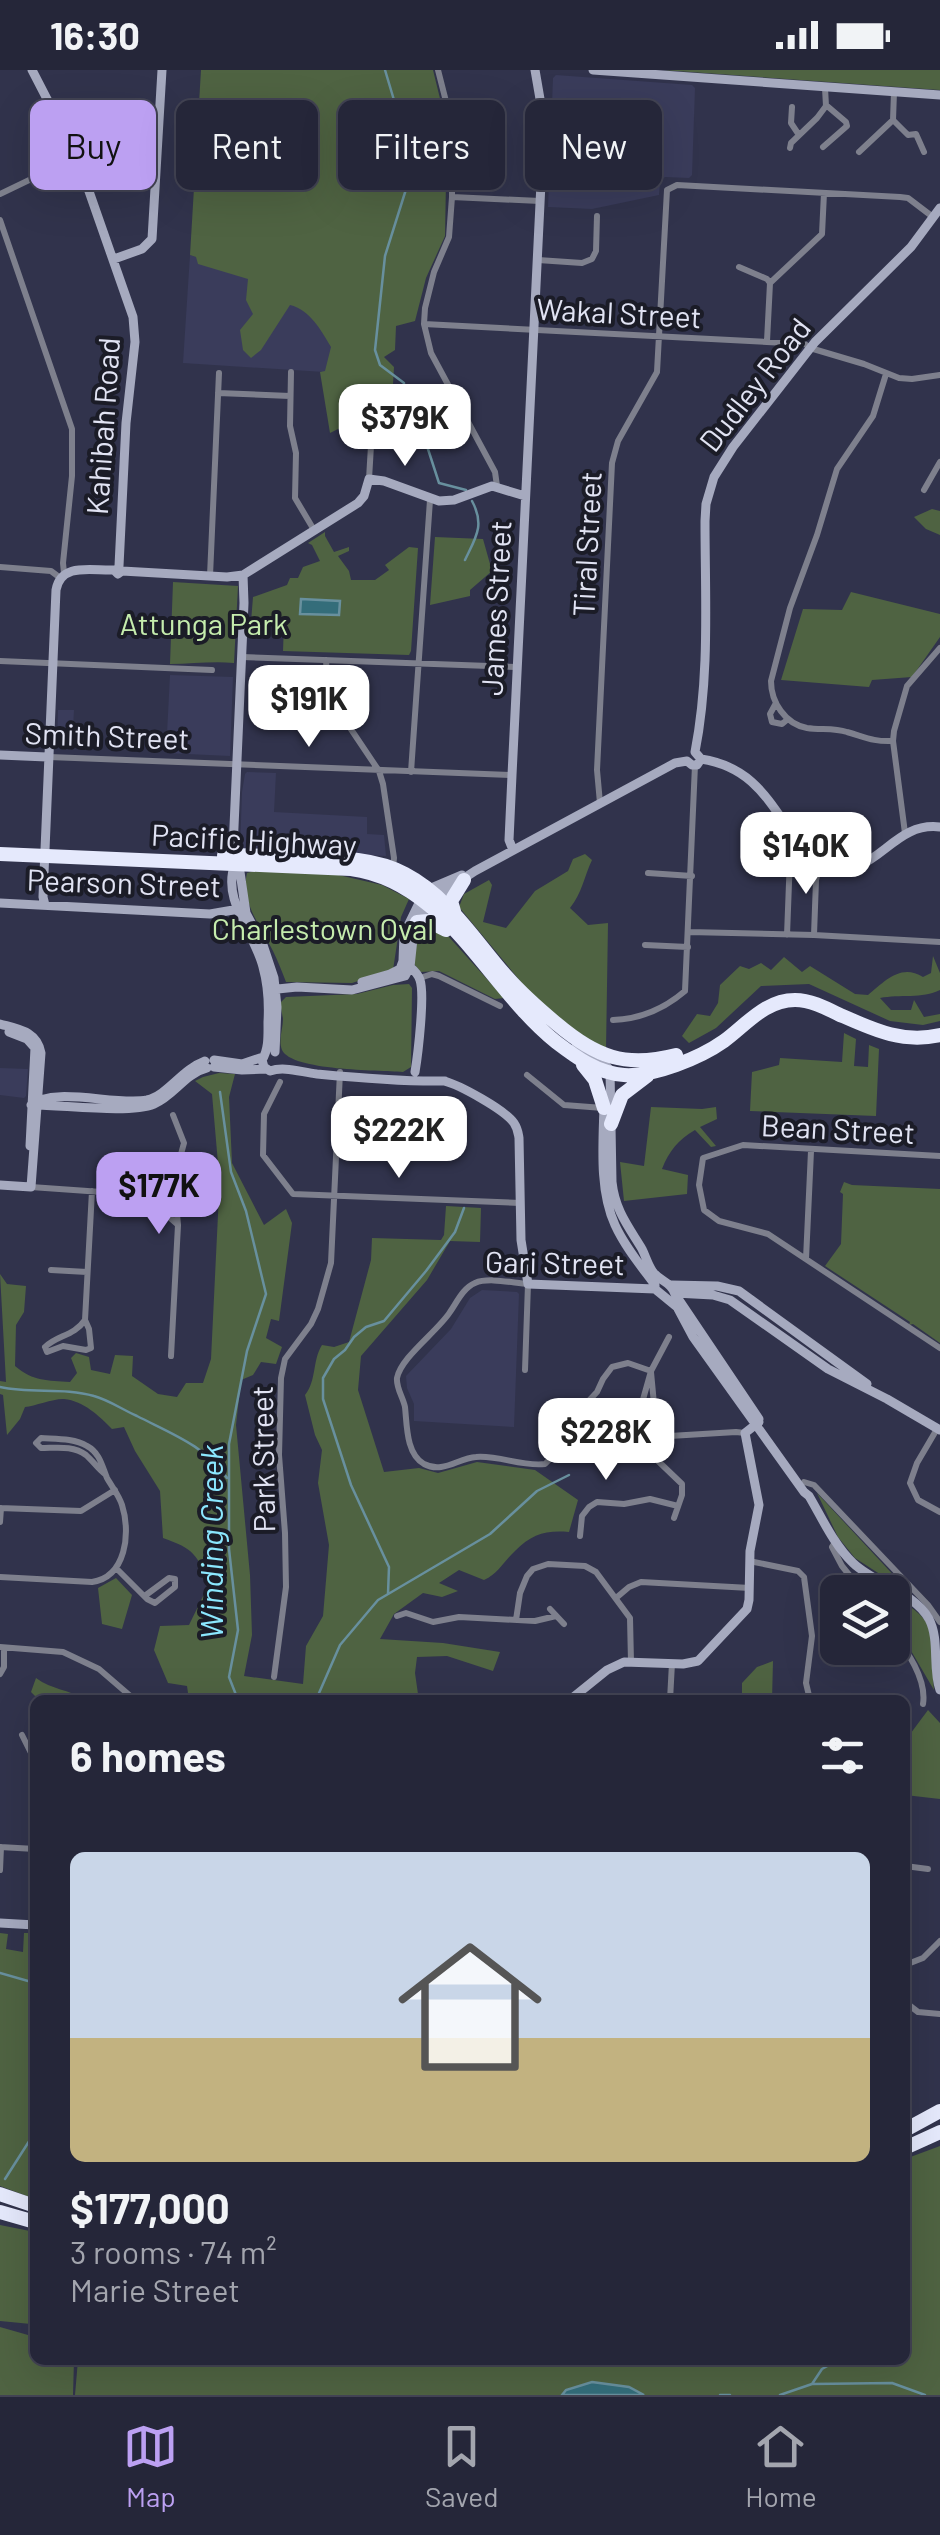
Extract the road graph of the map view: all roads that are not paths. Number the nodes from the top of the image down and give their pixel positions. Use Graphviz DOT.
graph roads {
  1 [pos="32,70"];
  2 [pos="162,70"];
  3 [pos="438,70"];
  4 [pos="535,70"];
  5 [pos="592,70"];
  6 [pos="825,88"];
  7 [pos="894,92"];
  8 [pos="940,96"];
  9 [pos="48,100"];
  10 [pos="826,105"];
  11 [pos="792,107"];
  12 [pos="894,120"];
  13 [pos="800,135"];
  14 [pos="823,147"];
  15 [pos="790,148"];
  16 [pos="859,152"];
  17 [pos="924,152"];
  18 [pos="30,179"];
  19 [pos="89,190"];
  20 [pos="824,193"];
  21 [pos="0,194"];
  22 [pos="452,197"];
  23 [pos="540,201"];
  24 [pos="937,212"];
  25 [pos="597,216"];
  26 [pos="0,220"];
  27 [pos="114,260"];
  28 [pos="537,260"];
  29 [pos="739,267"];
  30 [pos="770,283"];
  31 [pos="424,324"];
  32 [pos="534,331"];
  33 [pos="660,337"];
  34 [pos="766,341"];
  35 [pos="810,348"];
  36 [pos="291,372"];
  37 [pos="219,374"];
  38 [pos="886,374"];
  39 [pos="940,375"];
  40 [pos="218,393"];
  41 [pos="290,396"];
  42 [pos="372,429"];
  43 [pos="940,462"];
  44 [pos="370,479"];
  45 [pos="497,486"];
  46 [pos="924,490"];
  47 [pos="525,496"];
  48 [pos="430,500"];
  49 [pos="314,530"];
  50 [pos="0,568"];
  51 [pos="118,569"];
  52 [pos="62,575"];
  53 [pos="243,575"];
  54 [pos="210,576"];
  55 [pos="940,648"];
  56 [pos="242,657"];
  57 [pos="326,660"];
  58 [pos="0,661"];
  59 [pos="52,663"];
  60 [pos="417,663"];
  61 [pos="517,666"];
  62 [pos="212,670"];
  63 [pos="776,703"];
  64 [pos="788,719"];
  65 [pos="893,742"];
  66 [pos="0,755"];
  67 [pos="47,757"];
  68 [pos="694,759"];
  69 [pos="237,765"];
  70 [pos="379,771"];
  71 [pos="410,772"];
  72 [pos="512,775"];
  73 [pos="600,804"];
  74 [pos="940,828"];
  75 [pos="905,833"];
  76 [pos="802,846"];
  77 [pos="0,850"];
  78 [pos="512,850"];
  79 [pos="44,852"];
  80 [pos="234,859"];
  81 [pos="820,864"];
  82 [pos="393,868"];
  83 [pos="648,873"];
  84 [pos="469,875"];
  85 [pos="692,876"];
  86 [pos="429,897"];
  87 [pos="0,903"];
  88 [pos="45,905"];
  89 [pos="242,911"];
  90 [pos="455,915"];
  91 [pos="417,922"];
  92 [pos="689,932"];
  93 [pos="787,935"];
  94 [pos="814,935"];
  95 [pos="460,938"];
  96 [pos="940,942"];
  97 [pos="645,945"];
  98 [pos="688,947"];
  99 [pos="408,972"];
  100 [pos="420,978"];
  101 [pos="328,988"];
  102 [pos="272,989"];
  103 [pos="500,1006"];
  104 [pos="420,1007"];
  105 [pos="613,1020"];
  106 [pos="940,1026"];
  107 [pos="0,1027"];
  108 [pos="564,1030"];
  109 [pos="940,1035"];
  110 [pos="273,1058"];
  111 [pos="578,1058"];
  112 [pos="628,1061"];
  113 [pos="210,1064"];
  114 [pos="608,1071"];
  115 [pos="652,1073"];
  116 [pos="340,1074"];
  117 [pos="527,1075"];
  118 [pos="417,1076"];
  119 [pos="280,1082"];
  120 [pos="36,1103"];
  121 [pos="604,1108"];
  122 [pos="173,1115"];
  123 [pos="610,1124"];
  124 [pos="811,1150"];
  125 [pos="940,1156"];
  126 [pos="0,1185"];
  127 [pos="31,1186"];
  128 [pos="92,1191"];
  129 [pos="335,1196"];
  130 [pos="520,1203"];
  131 [pos="178,1225"];
  132 [pos="806,1260"];
  133 [pos="641,1266"];
  134 [pos="51,1270"];
  135 [pos="88,1272"];
  136 [pos="528,1284"];
  137 [pos="634,1288"];
  138 [pos="666,1289"];
  139 [pos="706,1294"];
  140 [pos="689,1315"];
  141 [pos="84,1320"];
  142 [pos="669,1337"];
  143 [pos="940,1348"];
  144 [pos="171,1356"];
  145 [pos="525,1370"];
  146 [pos="651,1371"];
  147 [pos="887,1399"];
  148 [pos="758,1423"];
  149 [pos="939,1429"];
  150 [pos="744,1434"];
  151 [pos="655,1437"];
  152 [pos="105,1474"];
  153 [pos="804,1482"];
  154 [pos="115,1490"];
  155 [pos="809,1496"];
  156 [pos="678,1506"];
  157 [pos="0,1508"];
  158 [pos="940,1512"];
  159 [pos="674,1518"];
  160 [pos="0,1522"];
  161 [pos="580,1536"];
  162 [pos="836,1542"];
  163 [pos="749,1561"];
  164 [pos="116,1568"];
  165 [pos="850,1575"];
  166 [pos="0,1576"];
  167 [pos="750,1588"];
  168 [pos="146,1596"];
  169 [pos="616,1598"];
  170 [pos="550,1608"];
  171 [pos="925,1608"];
  172 [pos="397,1616"];
  173 [pos="556,1616"];
  174 [pos="516,1620"];
  175 [pos="940,1622"];
  176 [pos="564,1624"];
  177 [pos="2,1648"];
  178 [pos="910,1661"];
  179 [pos="632,1662"];
  180 [pos="672,1663"];
  181 [pos="0,1674"];
  182 [pos="274,1677"];
  183 [pos="940,1690"];
  184 [pos="129,1695"];
  185 [pos="576,1695"];
  186 [pos="670,1695"];
  187 [pos="809,1695"];
  188 [pos="924,1704"];
  189 [pos="22,1735"];
  190 [pos="30,1752"];
  191 [pos="0,1847"];
  192 [pos="30,1849"];
  193 [pos="910,1867"];
  194 [pos="928,1869"];
  195 [pos="0,1870"];
  196 [pos="0,1923"];
  197 [pos="30,1924"];
  198 [pos="940,1941"];
  199 [pos="910,1963"];
  200 [pos="910,2006"];
  201 [pos="940,2014"];
  202 [pos="940,2111"];
  203 [pos="940,2120"];
  204 [pos="910,2129"];
  205 [pos="910,2130"];
  206 [pos="940,2135"];
  207 [pos="910,2147"];
  208 [pos="0,2196"];
  209 [pos="30,2205"];
  210 [pos="0,2215"];
  211 [pos="30,2223"];
  1 -- 9 [label="street, Kahibah Road"];
  2 -- 27 [label="street"];
  3 -- 22 [label="street"];
  4 -- 23 [label="street, James Street"];
  5 -- 6 [label="street"];
  6 -- 7 [label="street"];
  6 -- 10 [label="street"];
  7 -- 8 [label="street"];
  7 -- 12 [label="street"];
  10 -- 13 [label="street"];
  10 -- 14 [label="street"];
  11 -- 13 [label="street"];
  12 -- 16 [label="street"];
  12 -- 17 [label="street"];
  13 -- 15 [label="street"];
  18 -- 21 [label="street"];
  19 -- 27 [label="street, Kahibah Road"];
  20 -- 24 [label="street"];
  20 -- 30 [label="street"];
  20 -- 33 [label="street, Tiral Street"];
  22 -- 23 [label="street"];
  22 -- 31 [label="street"];
  23 -- 28 [label="street, James Street"];
  24 -- 35 [label="street, Dudley Road"];
  25 -- 28 [label="street"];
  26 -- 52 [label="street"];
  27 -- 51 [label="street, Kahibah Road"];
  28 -- 32 [label="street, James Street"];
  29 -- 30 [label="street"];
  30 -- 34 [label="street"];
  31 -- 32 [label="street, Wakal Street"];
  31 -- 45 [label="street"];
  32 -- 33 [label="street, Wakal Street"];
  32 -- 47 [label="street, James Street"];
  33 -- 34 [label="street, Wakal Street"];
  33 -- 73 [label="street, Tiral Street"];
  34 -- 35 [label="street, Wakal Street"];
  35 -- 38 [label="street, Wakal Street"];
  35 -- 68 [label="street, Dudley Road"];
  36 -- 41 [label="street"];
  37 -- 40 [label="street"];
  38 -- 39 [label="street, Wakal Street"];
  38 -- 63 [label="street"];
  40 -- 41 [label="street"];
  40 -- 54 [label="street"];
  41 -- 49 [label="street"];
  42 -- 44 [label="street"];
  43 -- 46 [label="street"];
  44 -- 48 [label="street"];
  44 -- 49 [label="street"];
  45 -- 47 [label="street"];
  45 -- 48 [label="street"];
  47 -- 61 [label="street, James Street"];
  48 -- 60 [label="street"];
  49 -- 53 [label="street"];
  50 -- 52 [label="street"];
  51 -- 52 [label="street"];
  51 -- 54 [label="street"];
  52 -- 59 [label="street"];
  53 -- 54 [label="street"];
  53 -- 56 [label="street"];
  55 -- 65 [label="street"];
  56 -- 57 [label="street"];
  56 -- 69 [label="street"];
  57 -- 60 [label="street"];
  57 -- 70 [label="street"];
  58 -- 59 [label="street"];
  59 -- 62 [label="street"];
  59 -- 67 [label="street"];
  60 -- 61 [label="street"];
  60 -- 71 [label="street"];
  61 -- 72 [label="street, James Street"];
  63 -- 64 [label="street"];
  63 -- 64 [label="street"];
  64 -- 65 [label="street"];
  65 -- 75 [label="street"];
  66 -- 67 [label="street, Smith Street"];
  67 -- 69 [label="street, Smith Street"];
  67 -- 79 [label="street"];
  68 -- 73 [label="street"];
  68 -- 76 [label="street"];
  68 -- 85 [label="street"];
  69 -- 70 [label="street, Smith Street"];
  69 -- 80 [label="street"];
  70 -- 71 [label="street, Smith Street"];
  70 -- 82 [label="street"];
  71 -- 72 [label="street, Smith Street"];
  72 -- 78 [label="street, James Street"];
  73 -- 78 [label="street"];
  74 -- 75 [label="street"];
  75 -- 81 [label="street"];
  76 -- 81 [label="street"];
  76 -- 93 [label="street"];
  77 -- 79 [label="highway, Pacific Highway"];
  78 -- 84 [label="street"];
  79 -- 80 [label="highway, Pacific Highway"];
  79 -- 88 [label="street"];
  80 -- 82 [label="highway, Pacific Highway"];
  80 -- 86 [label="highway, Pacific Highway"];
  80 -- 89 [label="street"];
  81 -- 94 [label="street"];
  82 -- 86 [label="highway, Pacific Highway"];
  83 -- 85 [label="street"];
  84 -- 86 [label="street"];
  84 -- 90 [label="highway"];
  85 -- 92 [label="street"];
  86 -- 90 [label="highway, Pacific Highway"];
  86 -- 91 [label="street"];
  86 -- 95 [label="highway, Pacific Highway"];
  86 -- 101 [label="street"];
  87 -- 88 [label="street, Pearson Street"];
  88 -- 89 [label="street, Pearson Street"];
  89 -- 102 [label="street"];
  90 -- 108 [label="highway, Pacific Highway"];
  91 -- 95 [label="highway"];
  91 -- 99 [label="street"];
  92 -- 93 [label="street"];
  92 -- 98 [label="street"];
  93 -- 94 [label="street"];
  94 -- 96 [label="street"];
  95 -- 111 [label="highway, Pacific Highway"];
  97 -- 98 [label="street"];
  98 -- 105 [label="street"];
  99 -- 100 [label="street"];
  99 -- 101 [label="street"];
  99 -- 104 [label="street"];
  100 -- 103 [label="street"];
  100 -- 104 [label="street"];
  101 -- 102 [label="street"];
  102 -- 110 [label="street"];
  104 -- 118 [label="street"];
  106 -- 112 [label="highway, Pacific Highway"];
  107 -- 120 [label="street"];
  108 -- 112 [label="highway, Pacific Highway"];
  108 -- 114 [label="street"];
  109 -- 115 [label="highway, Pacific Highway"];
  110 -- 113 [label="street"];
  110 -- 113 [label="street"];
  110 -- 116 [label="street"];
  111 -- 114 [label="highway, Pacific Highway"];
  111 -- 121 [label="highway"];
  112 -- 114 [label="street"];
  113 -- 120 [label="street"];
  114 -- 115 [label="highway, Pacific Highway"];
  114 -- 121 [label="street"];
  114 -- 123 [label="street"];
  115 -- 123 [label="highway"];
  116 -- 118 [label="street"];
  116 -- 129 [label="street, Park Street"];
  117 -- 121 [label="street"];
  118 -- 130 [label="street"];
  119 -- 129 [label="street"];
  120 -- 127 [label="street"];
  121 -- 133 [label="street"];
  122 -- 131 [label="street"];
  123 -- 138 [label="street"];
  124 -- 125 [label="street, Bean Street"];
  124 -- 132 [label="street"];
  124 -- 132 [label="street, Bean Street"];
  126 -- 127 [label="street"];
  127 -- 128 [label="street"];
  128 -- 131 [label="street"];
  128 -- 135 [label="street"];
  129 -- 130 [label="street"];
  129 -- 182 [label="street, Park Street"];
  130 -- 136 [label="street"];
  131 -- 144 [label="street"];
  132 -- 143 [label="street"];
  133 -- 137 [label="street"];
  133 -- 138 [label="street"];
  134 -- 135 [label="street"];
  135 -- 141 [label="street"];
  136 -- 137 [label="street, Gari Street"];
  136 -- 145 [label="street"];
  136 -- 146 [label="street, Gari Street"];
  137 -- 138 [label="street, Gari Street"];
  138 -- 139 [label="street"];
  138 -- 140 [label="street"];
  138 -- 147 [label="street"];
  138 -- 148 [label="street"];
  139 -- 140 [label="street"];
  139 -- 147 [label="street"];
  140 -- 148 [label="street"];
  141 -- 141 [label="street"];
  142 -- 146 [label="street"];
  146 -- 151 [label="street"];
  147 -- 149 [label="street"];
  148 -- 150 [label="street"];
  148 -- 153 [label="street"];
  148 -- 155 [label="street"];
  149 -- 158 [label="street"];
  150 -- 151 [label="street"];
  150 -- 163 [label="street"];
  151 -- 156 [label="street"];
  152 -- 152 [label="street"];
  152 -- 154 [label="street"];
  153 -- 155 [label="street"];
  153 -- 171 [label="street"];
  154 -- 157 [label="street"];
  154 -- 164 [label="street"];
  155 -- 162 [label="street"];
  156 -- 159 [label="street"];
  156 -- 161 [label="street"];
  157 -- 160 [label="street"];
  162 -- 165 [label="street"];
  162 -- 171 [label="street"];
  163 -- 167 [label="street"];
  163 -- 187 [label="street"];
  164 -- 166 [label="street"];
  164 -- 168 [label="street"];
  167 -- 169 [label="street"];
  167 -- 180 [label="street"];
  168 -- 168 [label="street"];
  169 -- 174 [label="street"];
  169 -- 179 [label="street"];
  170 -- 173 [label="street"];
  171 -- 175 [label="street"];
  171 -- 183 [label="street"];
  172 -- 174 [label="street"];
  173 -- 174 [label="street"];
  173 -- 176 [label="street"];
  177 -- 181 [label="street"];
  177 -- 184 [label="street"];
  178 -- 188 [label="street"];
  179 -- 180 [label="street"];
  179 -- 185 [label="street"];
  180 -- 186 [label="street"];
  189 -- 190 [label="street"];
  191 -- 192 [label="street"];
  191 -- 195 [label="street"];
  193 -- 194 [label="street"];
  196 -- 197 [label="street"];
  198 -- 199 [label="street"];
  200 -- 201 [label="street"];
  202 -- 204 [label="highway"];
  203 -- 205 [label="highway"];
  206 -- 207 [label="highway"];
  208 -- 209 [label="highway"];
  210 -- 211 [label="highway"];
}
